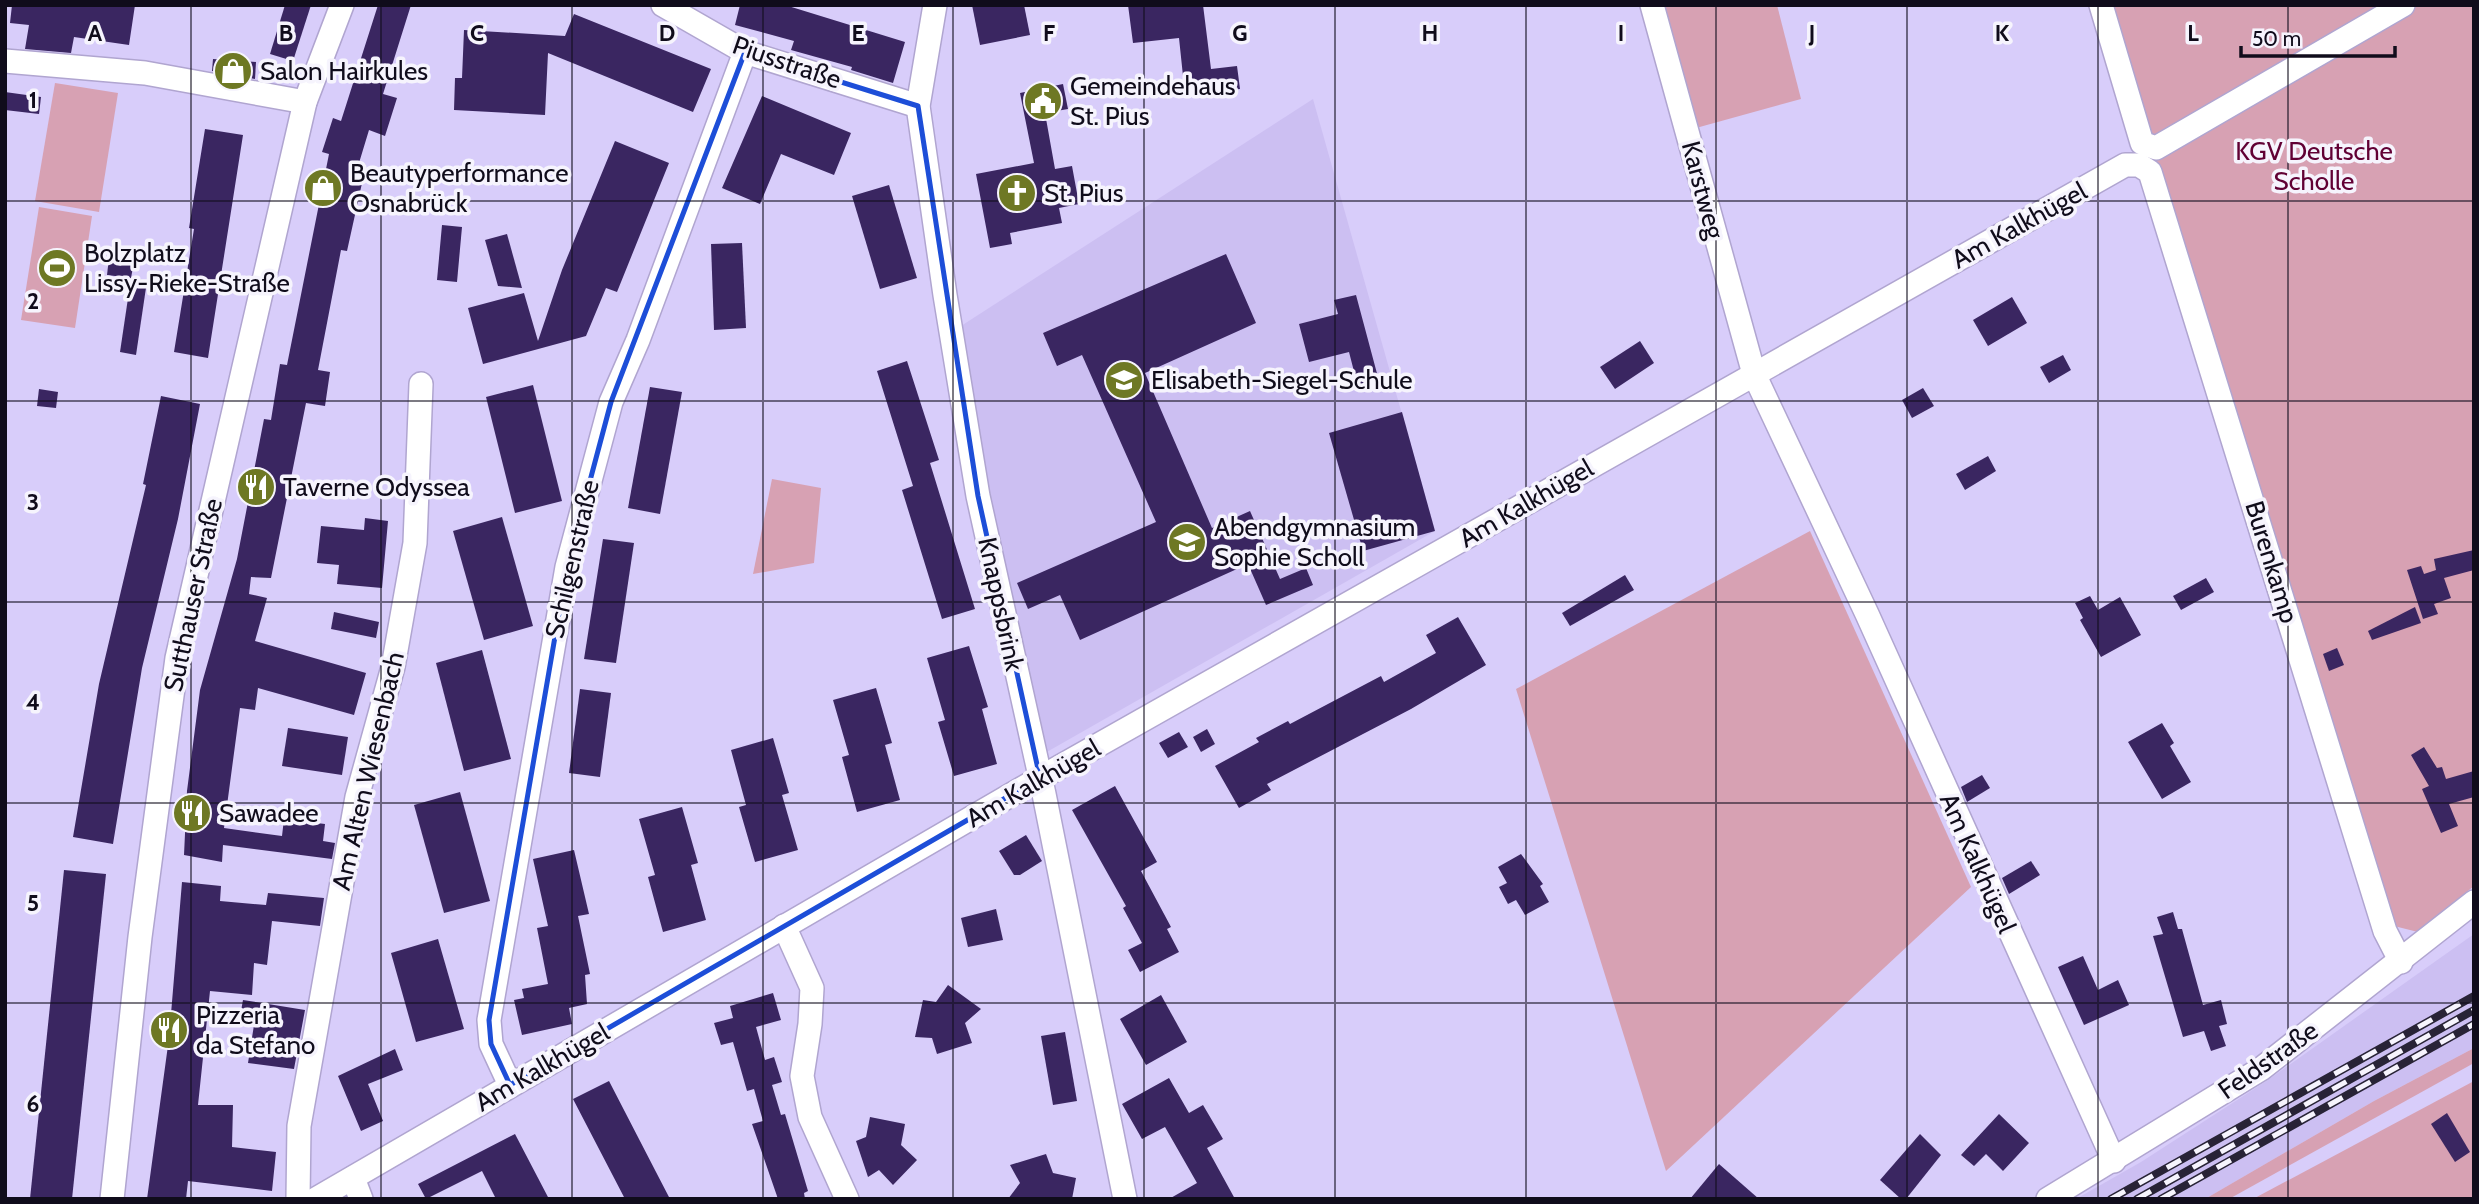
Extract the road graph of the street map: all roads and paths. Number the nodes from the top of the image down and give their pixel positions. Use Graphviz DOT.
graph roads {
  1 [pos="342,5"];
  2 [pos="663,5"];
  3 [pos="934,5"];
  4 [pos="1653,5"];
  5 [pos="2101,5"];
  6 [pos="2403,5"];
  7 [pos="745,52"];
  8 [pos="5,61"];
  9 [pos="305,102"];
  10 [pos="918,106"];
  11 [pos="2141,154"];
  12 [pos="1754,374"];
  13 [pos="421,384"];
  14 [pos="1040,778"];
  15 [pos="2474,902"];
  16 [pos="784,926"];
  17 [pos="2401,962"];
  18 [pos="510,1085"];
  19 [pos="2114,1161"];
  20 [pos="357,1189"];
  21 [pos="112,1199"];
  22 [pos="298,1199"];
  23 [pos="316,1199"];
  24 [pos="847,1199"];
  25 [pos="1125,1199"];
  26 [pos="2049,1199"];
  1 -- 9 [label="street, Sutthauser Straße"];
  2 -- 7 [label="street, Piusstraße"];
  3 -- 10 [label="street, Knappsbrink"];
  4 -- 12 [label="street, Karstweg"];
  5 -- 11 [label="street, Burenkamp"];
  6 -- 11 [label="street, Am Kalkhügel"];
  7 -- 10 [label="street, Piusstraße"];
  7 -- 18 [label="street, Schilgenstraße"];
  8 -- 9 [label="street"];
  9 -- 21 [label="street, Sutthauser Straße"];
  10 -- 14 [label="street, Knappsbrink"];
  11 -- 12 [label="street, Am Kalkhügel"];
  11 -- 17 [label="street, Burenkamp"];
  12 -- 14 [label="street, Am Kalkhügel"];
  12 -- 19 [label="street, Am Kalkhügel"];
  13 -- 22 [label="street, Am Alten Wiesenbach"];
  14 -- 16 [label="street, Am Kalkhügel"];
  14 -- 25 [label="street, Knappsbrink"];
  15 -- 17 [label="street, Feldstraße"];
  16 -- 18 [label="street, Am Kalkhügel"];
  16 -- 24 [label="street"];
  17 -- 19 [label="street, Feldstraße"];
  18 -- 20 [label="street, Am Kalkhügel"];
  19 -- 26 [label="street, Feldstraße"];
  20 -- 23 [label="street, Am Kalkhügel"];
}
